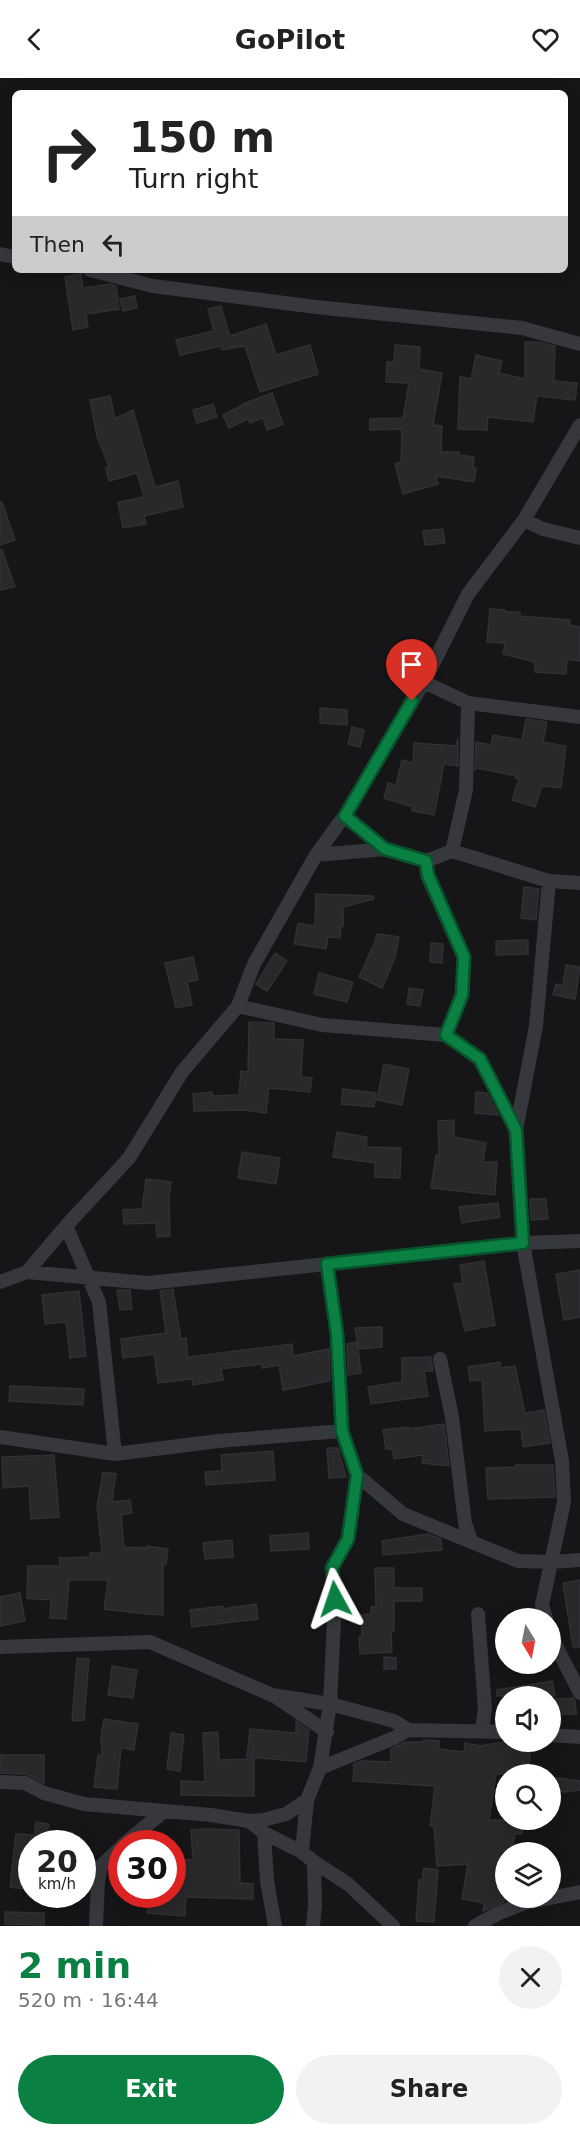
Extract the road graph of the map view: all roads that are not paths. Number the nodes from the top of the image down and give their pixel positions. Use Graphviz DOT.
graph roads {
  1 [pos="102,273"];
  2 [pos="580,344"];
  3 [pos="580,425"];
  4 [pos="524,520"];
  5 [pos="580,538"];
  6 [pos="424,682"];
  7 [pos="468,703"];
  8 [pos="580,717"];
  9 [pos="345,816"];
  10 [pos="385,849"];
  11 [pos="452,851"];
  12 [pos="316,855"];
  13 [pos="426,861"];
  14 [pos="549,881"];
  15 [pos="580,883"];
  16 [pos="238,1006"];
  17 [pos="446,1035"];
  18 [pos="516,1130"];
  19 [pos="66,1226"];
  20 [pos="580,1241"];
  21 [pos="523,1243"];
  22 [pos="327,1264"];
  23 [pos="27,1272"];
  24 [pos="88,1276"];
  25 [pos="0,1282"];
  26 [pos="440,1359"];
  27 [pos="342,1431"];
  28 [pos="0,1437"];
  29 [pos="115,1454"];
  30 [pos="357,1475"];
  31 [pos="471,1541"];
  32 [pos="580,1560"];
  33 [pos="553,1562"];
  34 [pos="544,1608"];
  35 [pos="478,1614"];
  36 [pos="0,1647"];
  37 [pos="561,1656"];
  38 [pos="580,1693"];
  39 [pos="272,1695"];
  40 [pos="330,1704"];
  41 [pos="408,1730"];
  42 [pos="482,1730"];
  43 [pos="495,1731"];
  44 [pos="327,1732"];
  45 [pos="561,1736"];
  46 [pos="580,1737"];
  47 [pos="320,1768"];
  48 [pos="1,1781"];
  49 [pos="306,1800"];
  50 [pos="163,1812"];
  51 [pos="249,1821"];
  52 [pos="141,1830"];
  53 [pos="264,1833"];
  54 [pos="302,1852"];
  55 [pos="108,1859"];
  56 [pos="314,1862"];
  57 [pos="580,1892"];
  58 [pos="96,1926"];
  59 [pos="275,1926"];
  60 [pos="313,1926"];
  61 [pos="393,1926"];
  62 [pos="475,1926"];
  1 -- 2 [label="street"];
  3 -- 4 [label="street"];
  4 -- 5 [label="street"];
  4 -- 6 [label="street"];
  6 -- 7 [label="street"];
  6 -- 9 [label="street"];
  7 -- 8 [label="street"];
  7 -- 11 [label="street"];
  9 -- 10 [label="street"];
  9 -- 12 [label="street"];
  10 -- 12 [label="street"];
  10 -- 13 [label="street"];
  11 -- 13 [label="street"];
  11 -- 14 [label="street"];
  12 -- 16 [label="street"];
  13 -- 17 [label="street"];
  14 -- 15 [label="street"];
  14 -- 18 [label="street"];
  16 -- 17 [label="street"];
  16 -- 19 [label="street"];
  17 -- 18 [label="street"];
  18 -- 21 [label="street"];
  19 -- 23 [label="street"];
  19 -- 24 [label="street"];
  20 -- 21 [label="street"];
  21 -- 22 [label="street"];
  21 -- 33 [label="street"];
  22 -- 24 [label="street"];
  22 -- 27 [label="street"];
  23 -- 24 [label="street"];
  23 -- 25 [label="street"];
  24 -- 29 [label="street"];
  26 -- 31 [label="street"];
  27 -- 29 [label="street"];
  27 -- 30 [label="street"];
  28 -- 29 [label="street"];
  30 -- 31 [label="street"];
  30 -- 40 [label="street"];
  31 -- 33 [label="street"];
  32 -- 33 [label="street"];
  33 -- 34 [label="street"];
  35 -- 42 [label="street"];
  36 -- 39 [label="street"];
  37 -- 38 [label="street"];
  39 -- 40 [label="street"];
  39 -- 44 [label="street"];
  40 -- 41 [label="street"];
  40 -- 44 [label="street"];
  41 -- 42 [label="street"];
  41 -- 47 [label="street"];
  42 -- 43 [label="street"];
  44 -- 47 [label="street"];
  45 -- 46 [label="street"];
  47 -- 49 [label="street"];
  48 -- 50 [label="street"];
  49 -- 51 [label="street"];
  49 -- 54 [label="street"];
  50 -- 51 [label="street"];
  50 -- 52 [label="street"];
  51 -- 53 [label="street"];
  53 -- 54 [label="street"];
  53 -- 59 [label="street"];
  54 -- 56 [label="street"];
  55 -- 58 [label="street"];
  56 -- 60 [label="street"];
  56 -- 61 [label="street"];
  57 -- 62 [label="street"];
}
